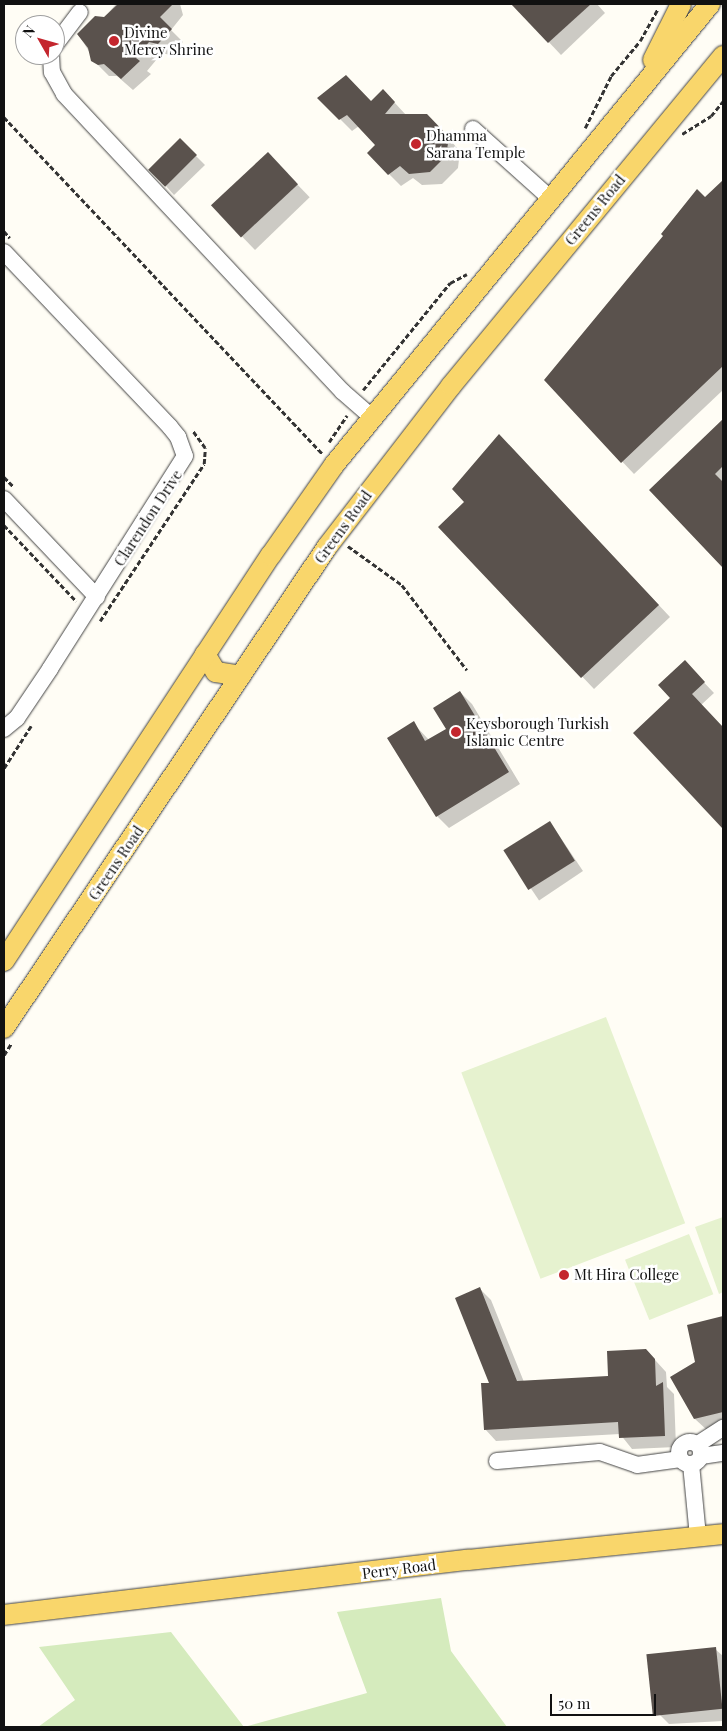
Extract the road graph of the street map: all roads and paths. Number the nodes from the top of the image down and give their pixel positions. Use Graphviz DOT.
graph roads {
  1 [pos="681,4"];
  2 [pos="710,4"];
  3 [pos="80,12"];
  4 [pos="65,32"];
  5 [pos="723,56"];
  6 [pos="52,65"];
  7 [pos="638,91"];
  8 [pos="723,101"];
  9 [pos="4,117"];
  10 [pos="473,129"];
  11 [pos="679,136"];
  12 [pos="550,198"];
  13 [pos="4,231"];
  14 [pos="9,247"];
  15 [pos="372,417"];
  16 [pos="189,427"];
  17 [pos="322,454"];
  18 [pos="4,499"];
  19 [pos="4,525"];
  20 [pos="351,541"];
  21 [pos="346,546"];
  22 [pos="343,549"];
  23 [pos="91,591"];
  24 [pos="76,602"];
  25 [pos="71,609"];
  26 [pos="97,625"];
  27 [pos="205,654"];
  28 [pos="468,670"];
  29 [pos="241,676"];
  30 [pos="33,724"];
  31 [pos="4,729"];
  32 [pos="4,768"];
  33 [pos="4,962"];
  34 [pos="9,1034"];
  35 [pos="4,1055"];
  36 [pos="723,1428"];
  37 [pos="723,1453"];
  38 [pos="693,1456"];
  39 [pos="497,1461"];
  40 [pos="723,1534"];
  41 [pos="698,1537"];
  42 [pos="4,1607"];
  43 [pos="75,1608"];
  44 [pos="4,1615"];
  1 -- 7 [label="main road"];
  2 -- 7 [label="main road"];
  3 -- 4 [label="street"];
  5 -- 29 [label="main road, Greens Road"];
  6 -- 15 [label="street"];
  7 -- 12 [label="main road"];
  8 -- 11 [label="path"];
  9 -- 17 [label="path"];
  10 -- 12 [label="street"];
  12 -- 15 [label="main road"];
  13 -- 14 [label="path"];
  14 -- 23 [label="street, Clarendon Drive"];
  15 -- 27 [label="main road"];
  16 -- 26 [label="path"];
  18 -- 23 [label="street"];
  19 -- 24 [label="path"];
  20 -- 21 [label="path"];
  21 -- 22 [label="path"];
  21 -- 28 [label="path"];
  23 -- 24 [label="path"];
  23 -- 31 [label="street, Clarendon Drive"];
  24 -- 25 [label="path"];
  27 -- 29 [label="main road"];
  27 -- 33 [label="main road"];
  29 -- 34 [label="main road, Greens Road"];
  30 -- 32 [label="path"];
  34 -- 35 [label="path"];
  36 -- 38 [label="street"];
  37 -- 38 [label="street"];
  38 -- 39 [label="street"];
  38 -- 41 [label="street"];
  40 -- 41 [label="main road, Perry Road"];
  41 -- 43 [label="main road, Perry Road"];
  42 -- 43 [label="main road, Perry Road"];
  43 -- 44 [label="main road, Perry Road"];
}
